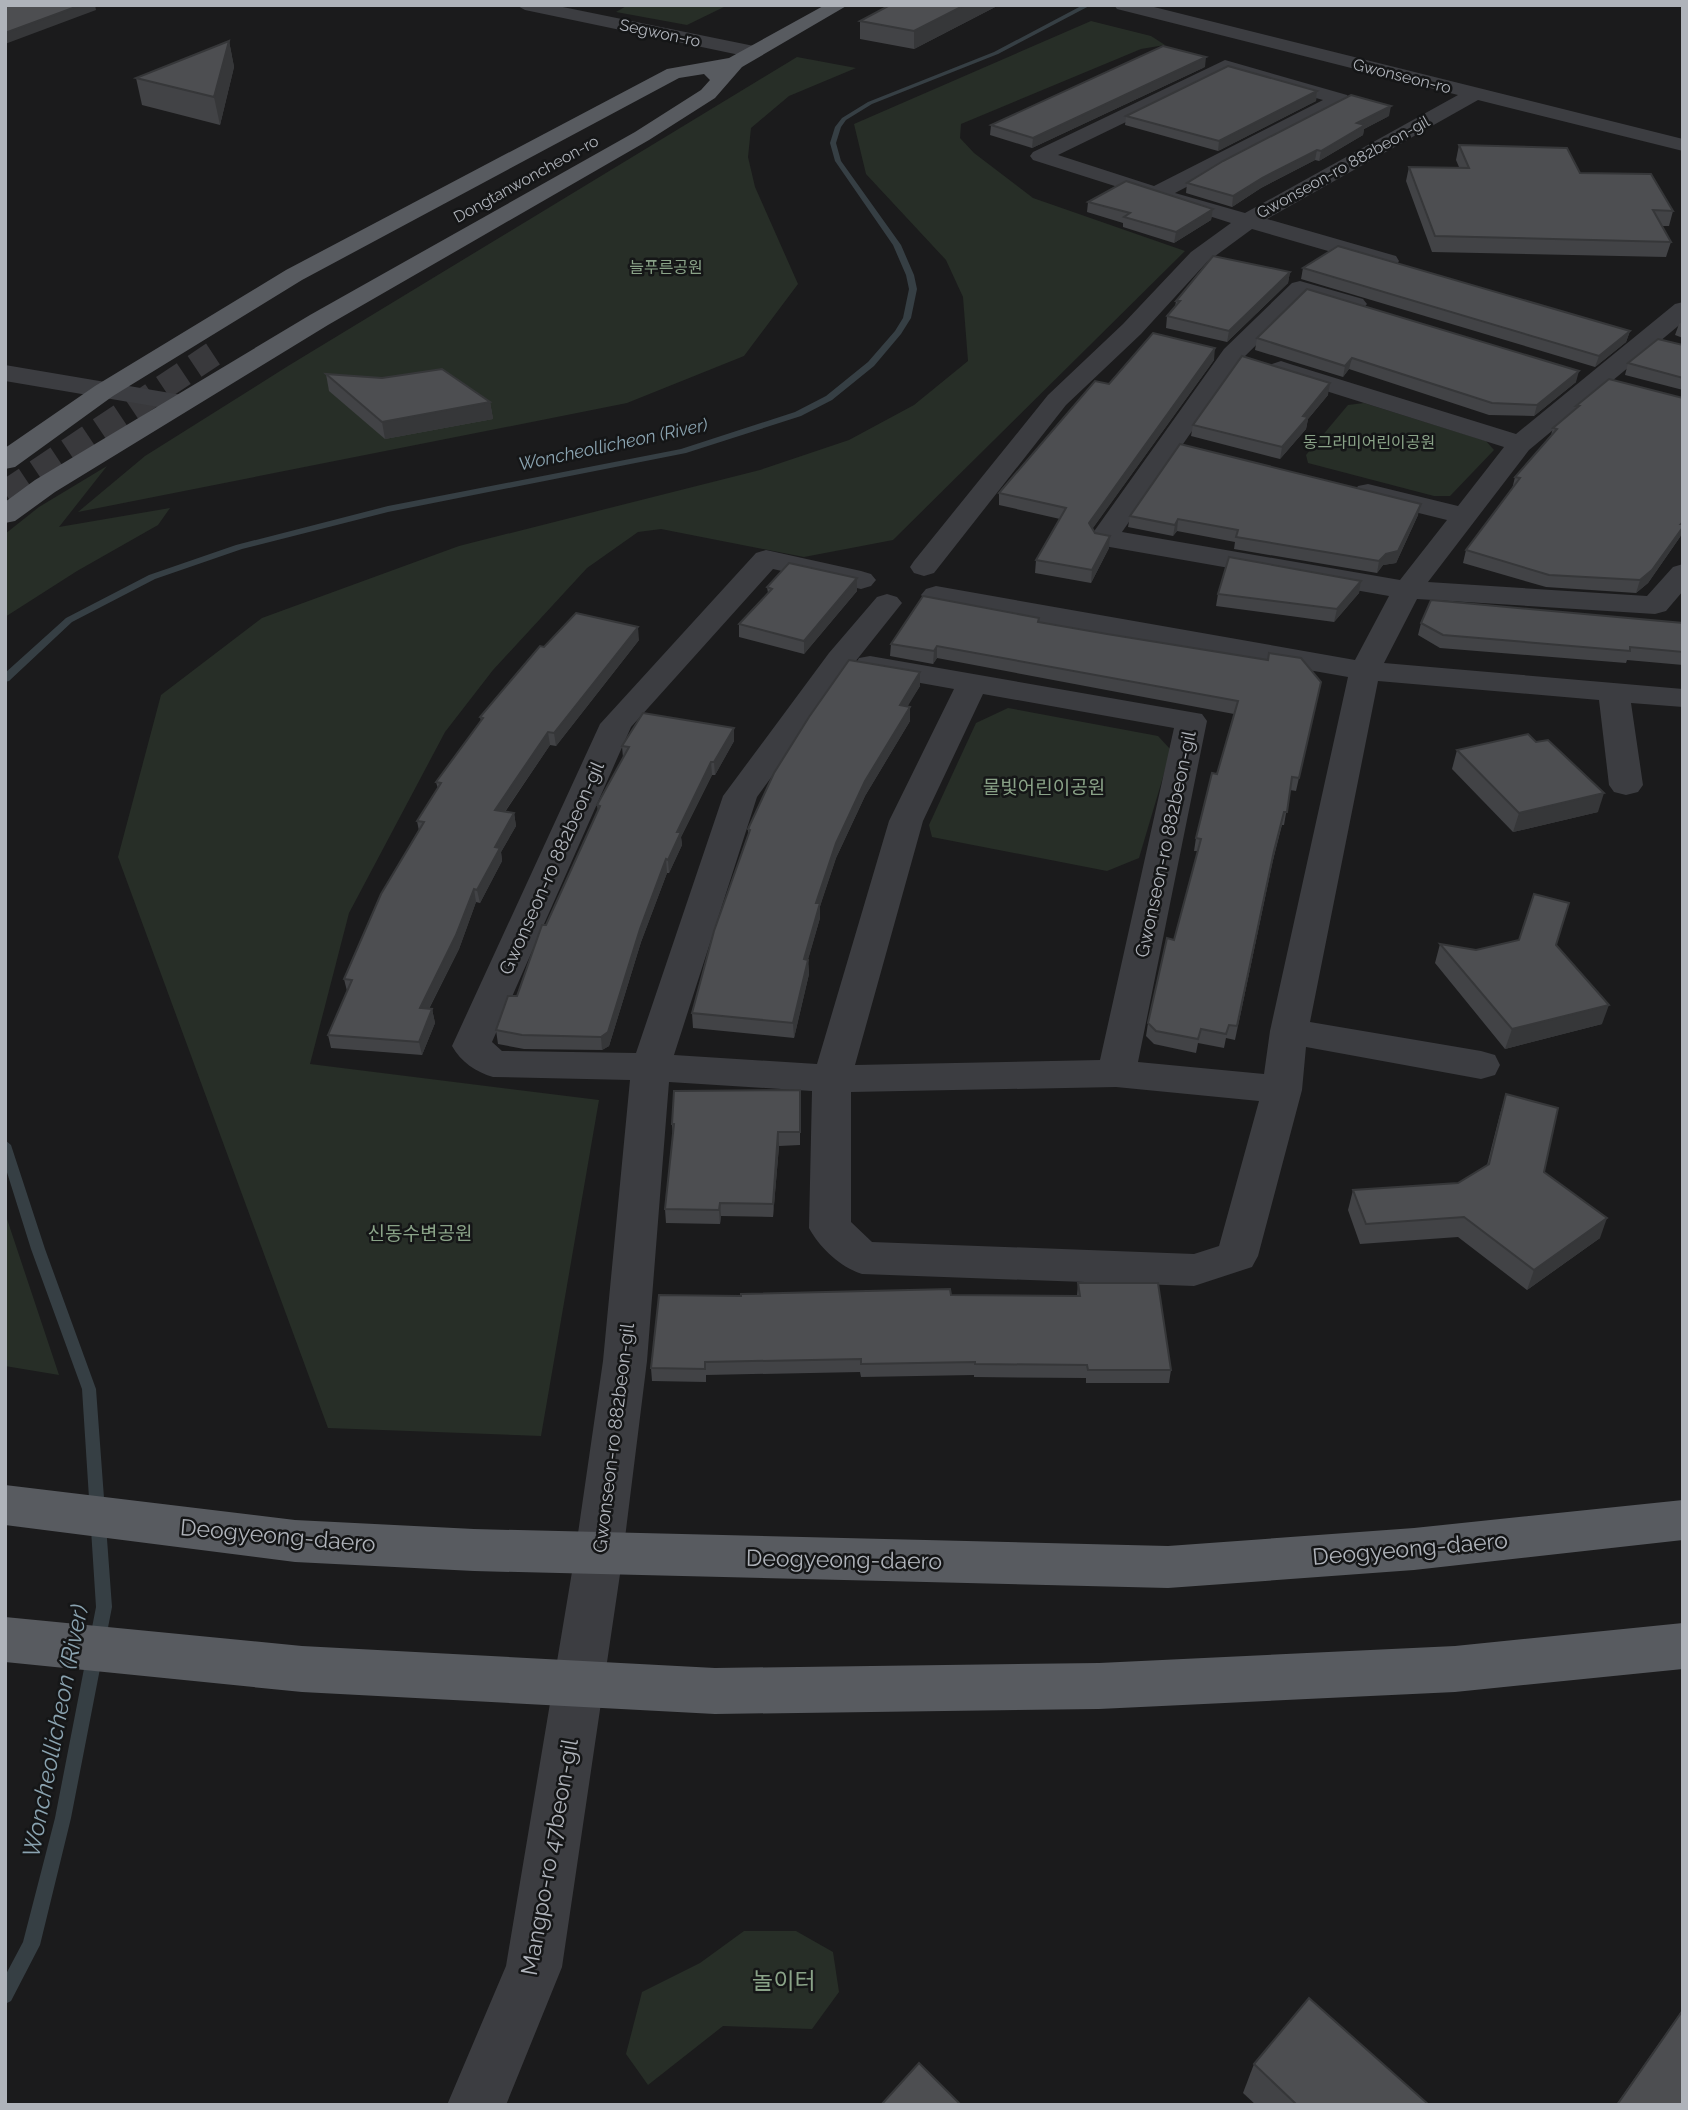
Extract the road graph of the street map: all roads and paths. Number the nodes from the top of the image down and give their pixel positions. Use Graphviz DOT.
graph roads {
  1 [pos="525,5"];
  2 [pos="839,5"];
  3 [pos="1123,5"];
  4 [pos="744,57"];
  5 [pos="1474,94"];
  6 [pos="1683,145"];
  7 [pos="1156,194"];
  8 [pos="1249,220"];
  9 [pos="407,246"];
  10 [pos="1410,267"];
  11 [pos="1683,309"];
  12 [pos="1378,312"];
  13 [pos="1132,329"];
  14 [pos="1624,331"];
  15 [pos="1157,335"];
  16 [pos="1661,342"];
  17 [pos="1220,351"];
  18 [pos="1574,371"];
  19 [pos="5,373"];
  20 [pos="1612,382"];
  21 [pos="104,391"];
  22 [pos="182,403"];
  23 [pos="1169,442"];
  24 [pos="1520,444"];
  25 [pos="1196,449"];
  26 [pos="5,461"];
  27 [pos="1343,486"];
  28 [pos="5,515"];
  29 [pos="1464,516"];
  30 [pos="903,564"];
  31 [pos="1683,573"];
  32 [pos="1407,590"];
  33 [pos="874,592"];
  34 [pos="936,595"];
  35 [pos="840,660"];
  36 [pos="1365,671"];
  37 [pos="972,684"];
  38 [pos="1614,692"];
  39 [pos="1683,698"];
  40 [pos="1626,785"];
  41 [pos="1289,1031"];
  42 [pos="1481,1065"];
  43 [pos="651,1067"];
  44 [pos="1116,1073"];
  45 [pos="832,1080"];
  46 [pos="1282,1090"];
  47 [pos="5,1505"];
  48 [pos="1683,1520"];
  49 [pos="599,1554"];
  50 [pos="5,1639"];
  51 [pos="1683,1646"];
  52 [pos="579,1683"];
  53 [pos="476,2105"];
  1 -- 4 [label="street, Segwon-ro"];
  2 -- 4 [label="main road, Dongtanwoncheon-ro"];
  3 -- 5 [label="street, Gwonseon-ro"];
  4 -- 9 [label="main road, Dongtanwoncheon-ro"];
  4 -- 21 [label="main road"];
  4 -- 22 [label="main road"];
  5 -- 6 [label="street, Gwonseon-ro"];
  5 -- 8 [label="street, Gwonseon-ro 882beon-gil"];
  7 -- 7 [label="street, Gwonseon-ro 882beon-gil"];
  7 -- 8 [label="street, Gwonseon-ro 882beon-gil"];
  8 -- 10 [label="street"];
  8 -- 13 [label="street, Gwonseon-ro 882beon-gil"];
  11 -- 16 [label="street"];
  12 -- 17 [label="street"];
  13 -- 15 [label="street"];
  13 -- 30 [label="street, Gwonseon-ro 882beon-gil"];
  14 -- 16 [label="street"];
  16 -- 20 [label="street"];
  17 -- 23 [label="street"];
  17 -- 24 [label="street"];
  18 -- 20 [label="street"];
  19 -- 21 [label="street"];
  20 -- 24 [label="street"];
  21 -- 22 [label="street"];
  21 -- 26 [label="main road"];
  22 -- 28 [label="main road"];
  23 -- 25 [label="street"];
  23 -- 32 [label="street"];
  24 -- 29 [label="street"];
  27 -- 29 [label="street"];
  29 -- 32 [label="street"];
  30 -- 33 [label="street, Gwonseon-ro 882beon-gil"];
  30 -- 34 [label="street"];
  31 -- 32 [label="street"];
  32 -- 36 [label="street"];
  33 -- 34 [label="street"];
  33 -- 35 [label="street, Gwonseon-ro 882beon-gil"];
  33 -- 43 [label="street, Gwonseon-ro 882beon-gil"];
  34 -- 36 [label="street"];
  35 -- 37 [label="street"];
  35 -- 43 [label="street, Gwonseon-ro 882beon-gil"];
  36 -- 38 [label="street"];
  36 -- 41 [label="street"];
  37 -- 44 [label="street, Gwonseon-ro 882beon-gil"];
  37 -- 45 [label="street"];
  38 -- 39 [label="street"];
  38 -- 40 [label="street"];
  41 -- 42 [label="street"];
  41 -- 46 [label="street"];
  43 -- 45 [label="street, Gwonseon-ro 882beon-gil"];
  43 -- 49 [label="street, Gwonseon-ro 882beon-gil"];
  44 -- 45 [label="street, Gwonseon-ro 882beon-gil"];
  44 -- 46 [label="street"];
  45 -- 46 [label="street"];
  47 -- 49 [label="main road, Deogyeong-daero"];
  48 -- 49 [label="main road, Deogyeong-daero"];
  49 -- 52 [label="street, Gwonseon-ro 882beon-gil"];
  50 -- 52 [label="main road"];
  51 -- 52 [label="main road"];
  52 -- 53 [label="street, Mangpo-ro 47beon-gil"];
}
